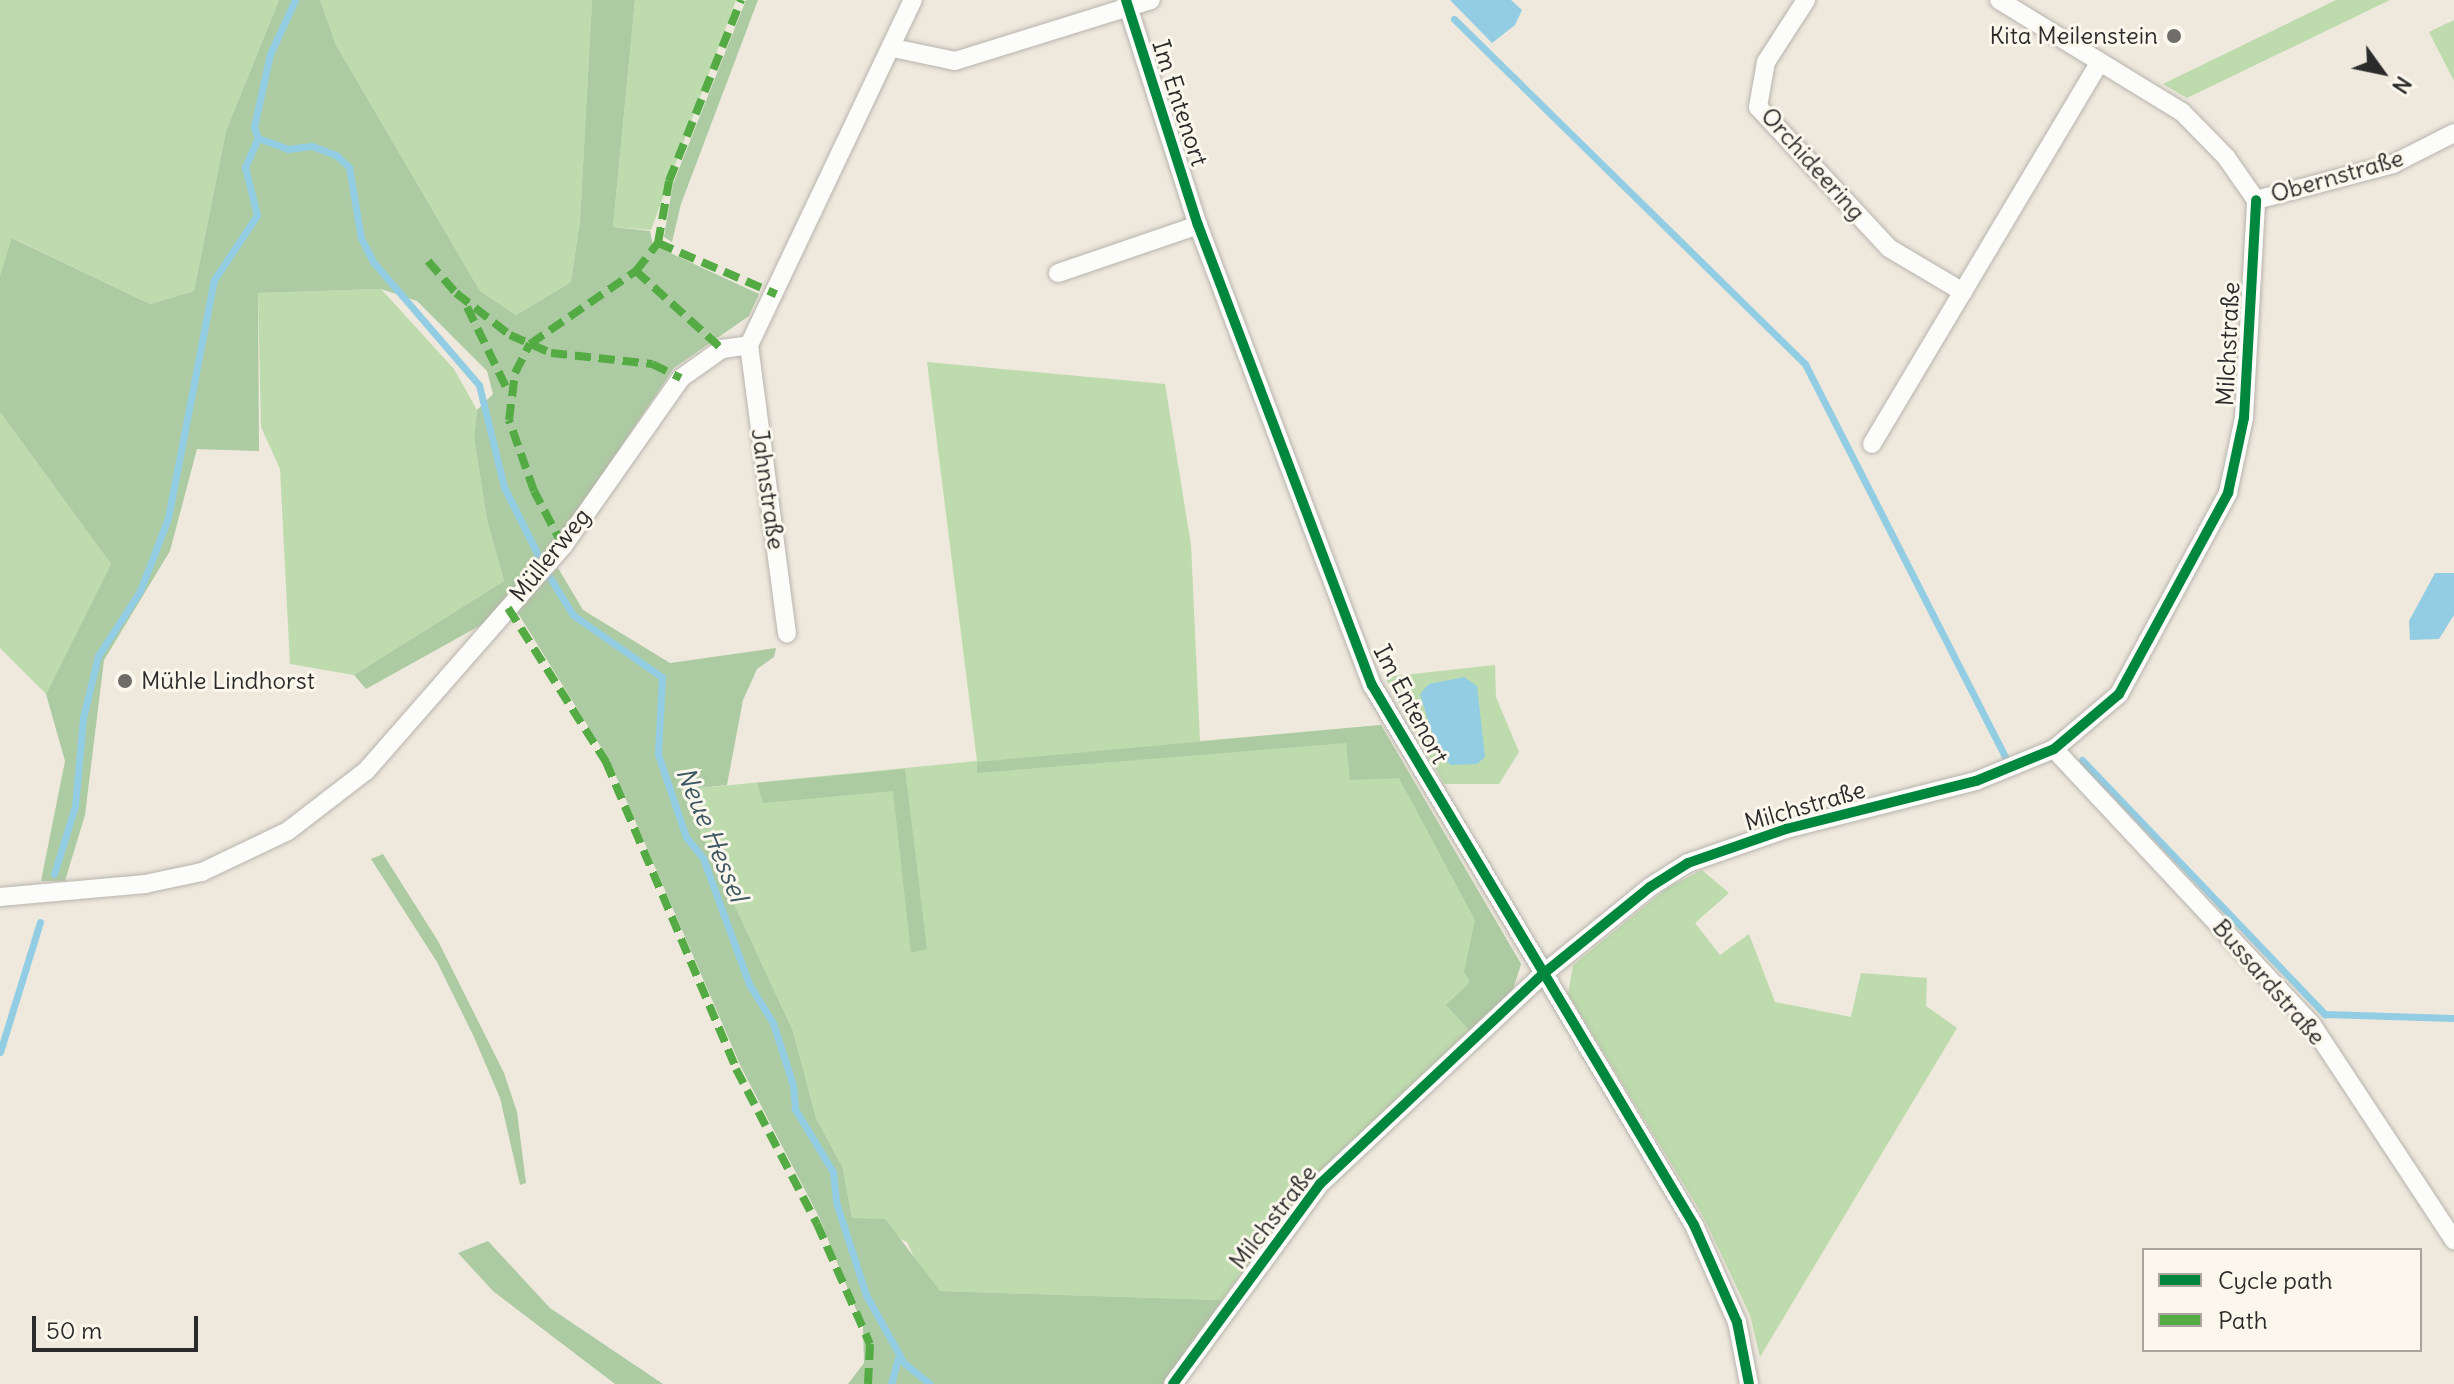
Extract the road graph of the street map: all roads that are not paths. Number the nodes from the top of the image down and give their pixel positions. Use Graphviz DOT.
graph roads {
  1 [pos="913,0"];
  2 [pos="1151,0"];
  3 [pos="1806,0"];
  4 [pos="1999,0"];
  5 [pos="1127,5"];
  6 [pos="893,48"];
  7 [pos="2100,62"];
  8 [pos="2454,133"];
  9 [pos="2256,200"];
  10 [pos="1198,225"];
  11 [pos="1058,273"];
  12 [pos="1963,292"];
  13 [pos="749,345"];
  14 [pos="1872,444"];
  15 [pos="787,634"];
  16 [pos="2054,749"];
  17 [pos="0,897"];
  18 [pos="1543,974"];
  19 [pos="2454,1240"];
  20 [pos="1173,1384"];
  21 [pos="1749,1384"];
  1 -- 6 [label="street"];
  2 -- 5 [label="street"];
  3 -- 12 [label="street, Orchideering"];
  4 -- 7 [label="street, Obernstraße"];
  5 -- 6 [label="street"];
  5 -- 10 [label="street, Im Entenort"];
  6 -- 13 [label="street"];
  7 -- 9 [label="street, Obernstraße"];
  7 -- 12 [label="street"];
  8 -- 9 [label="street, Obernstraße"];
  9 -- 16 [label="street, Milchstraße"];
  10 -- 11 [label="street"];
  10 -- 18 [label="street, Im Entenort"];
  12 -- 14 [label="street"];
  13 -- 15 [label="street, Jahnstraße"];
  13 -- 17 [label="street, Müllerweg"];
  16 -- 18 [label="street, Milchstraße"];
  16 -- 19 [label="street, Bussardstraße"];
  18 -- 20 [label="street, Milchstraße"];
  18 -- 21 [label="street, Im Entenort"];
}
